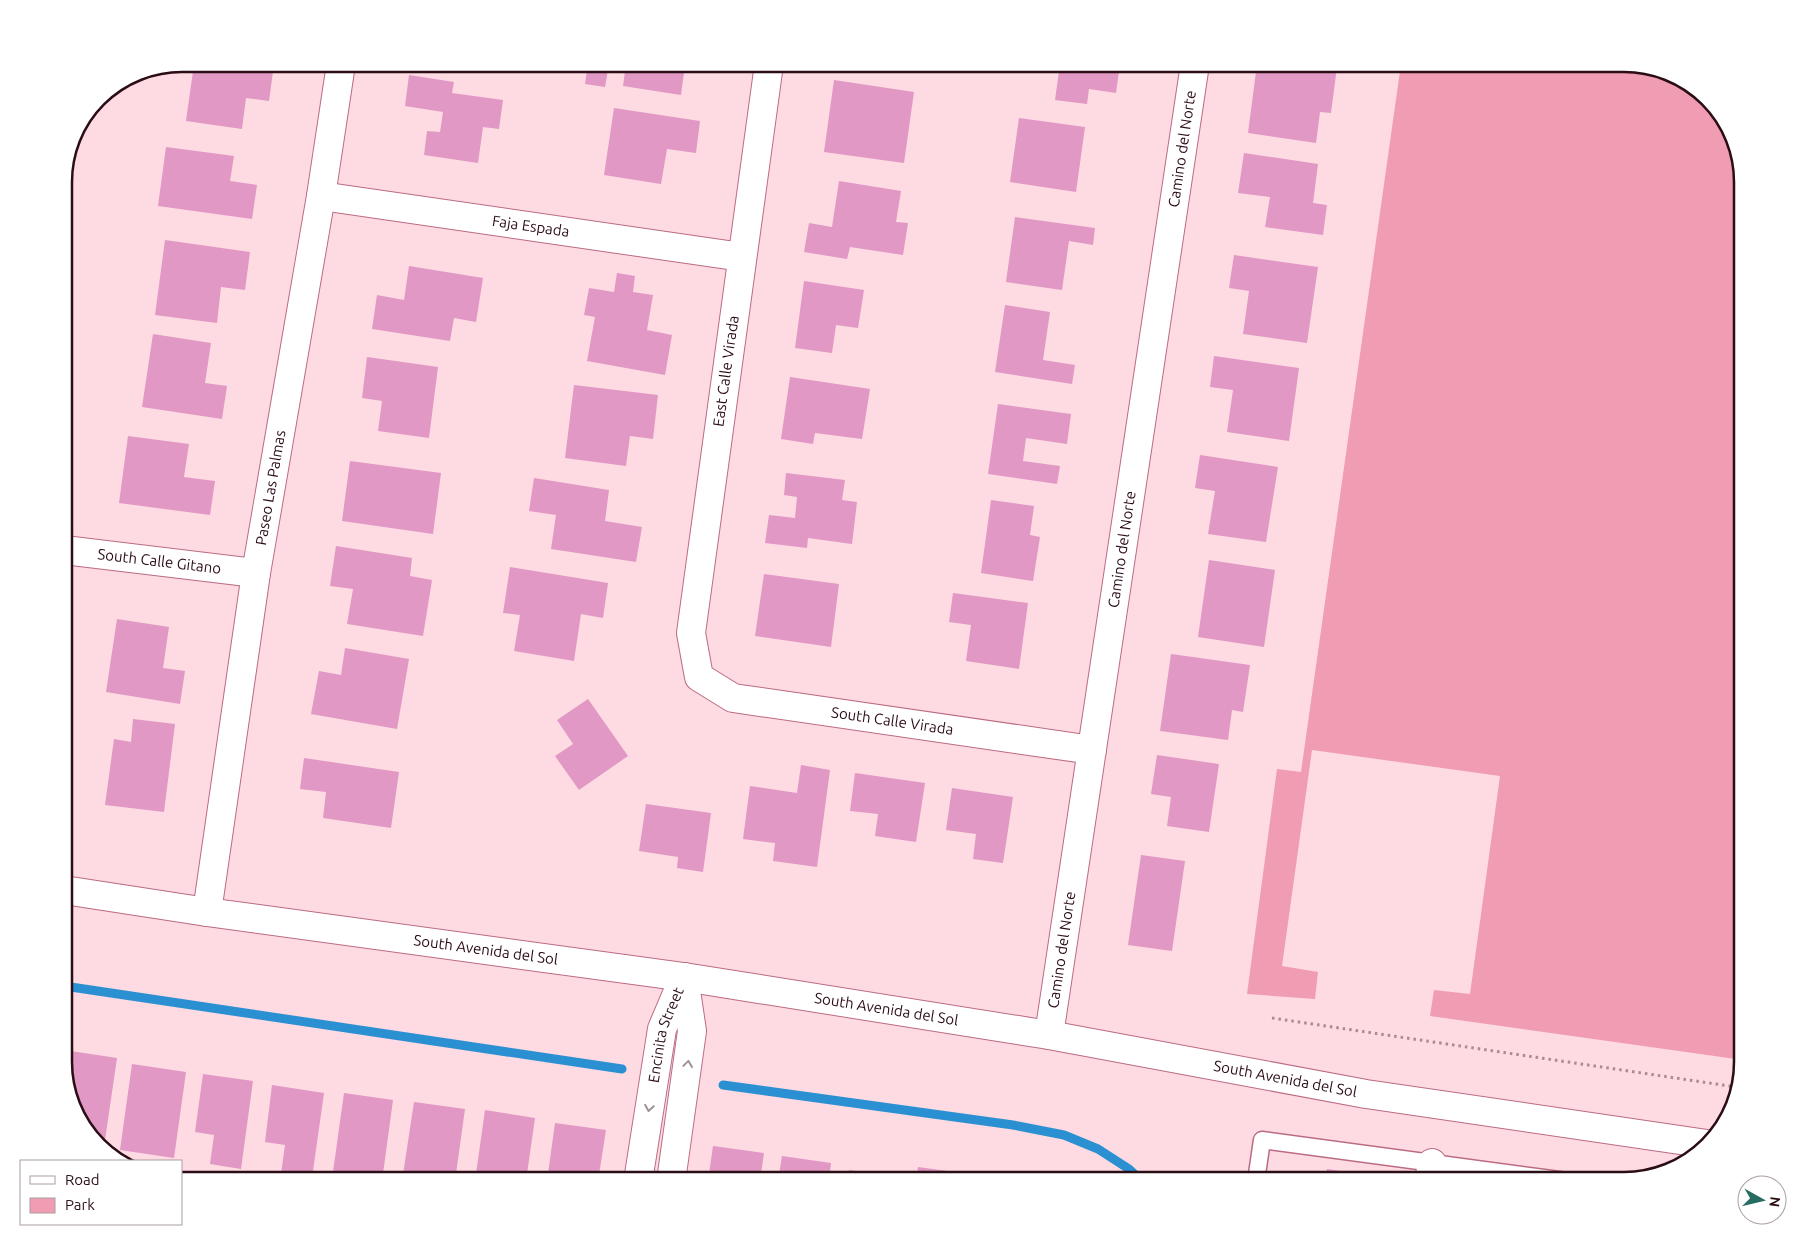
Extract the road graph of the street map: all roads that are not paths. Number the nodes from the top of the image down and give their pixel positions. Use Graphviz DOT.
graph roads {
  1 [pos="340,72"];
  2 [pos="768,72"];
  3 [pos="1194,72"];
  4 [pos="321,196"];
  5 [pos="742,257"];
  6 [pos="73,551"];
  7 [pos="256,573"];
  8 [pos="699,677"];
  9 [pos="1092,750"];
  10 [pos="73,891"];
  11 [pos="206,912"];
  12 [pos="684,977"];
  13 [pos="1049,1035"];
  14 [pos="1699,1143"];
  15 [pos="639,1172"];
  16 [pos="672,1172"];
  17 [pos="1257,1172"];
  18 [pos="1431,1172"];
  1 -- 4 [label="street, Paseo Las Palmas"];
  2 -- 5 [label="street, East Calle Virada"];
  3 -- 9 [label="street, Camino del Norte"];
  4 -- 5 [label="street, Faja Espada"];
  4 -- 7 [label="street, Paseo Las Palmas"];
  5 -- 8 [label="street, East Calle Virada"];
  6 -- 7 [label="street, South Calle Gitano"];
  7 -- 11 [label="street, Paseo Las Palmas"];
  8 -- 9 [label="street, South Calle Virada"];
  9 -- 13 [label="street, Camino del Norte"];
  10 -- 11 [label="street, South Avenida del Sol"];
  11 -- 12 [label="street, South Avenida del Sol"];
  12 -- 13 [label="street, South Avenida del Sol"];
  12 -- 15 [label="street, Encinita Street, one-way"];
  16 -- 12 [label="street, Encinita Street, one-way"];
  13 -- 14 [label="street, South Avenida del Sol"];
  17 -- 18 [label="lane"];
}
